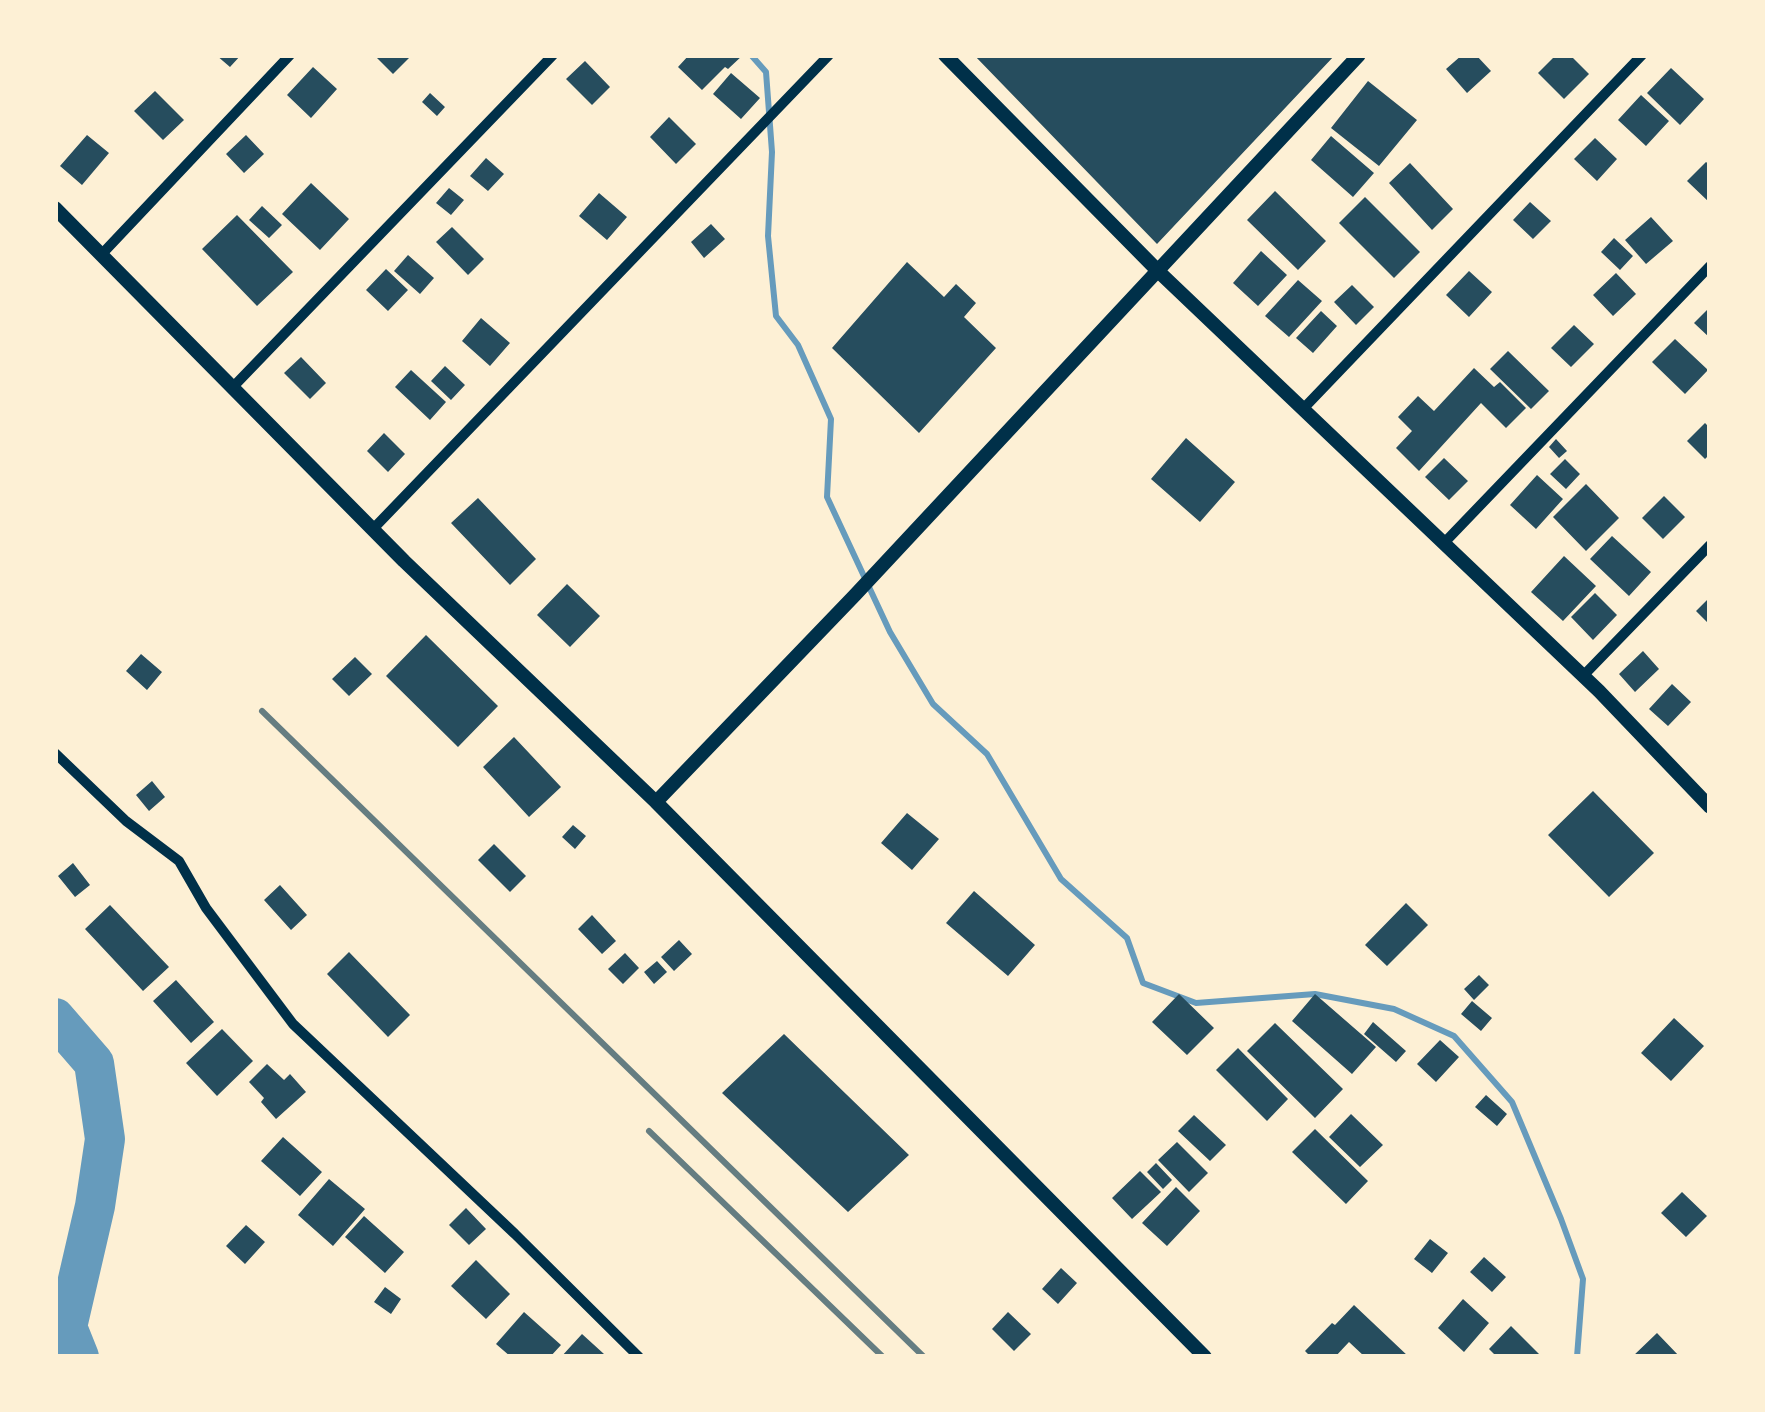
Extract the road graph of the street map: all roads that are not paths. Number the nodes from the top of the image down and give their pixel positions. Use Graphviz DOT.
graph roads {
  1 [pos="290,55"];
  2 [pos="553,55"];
  3 [pos="828,55"];
  4 [pos="945,55"];
  5 [pos="1360,55"];
  6 [pos="1642,55"];
  7 [pos="55,208"];
  8 [pos="101,255"];
  9 [pos="1710,266"];
  10 [pos="1158,271"];
  11 [pos="232,388"];
  12 [pos="1302,409"];
  13 [pos="372,529"];
  14 [pos="1444,543"];
  15 [pos="1710,545"];
  16 [pos="1583,676"];
  17 [pos="55,753"];
  18 [pos="656,802"];
  19 [pos="1710,807"];
  20 [pos="639,1357"];
  21 [pos="1205,1357"];
  1 -- 8 [label="street"];
  2 -- 11 [label="street"];
  3 -- 13 [label="street"];
  4 -- 10 [label="street"];
  5 -- 10 [label="street"];
  6 -- 12 [label="street"];
  7 -- 8 [label="street"];
  8 -- 11 [label="street"];
  9 -- 14 [label="street"];
  10 -- 12 [label="street"];
  10 -- 18 [label="street"];
  11 -- 13 [label="street"];
  12 -- 14 [label="street"];
  13 -- 18 [label="street"];
  14 -- 16 [label="street"];
  15 -- 16 [label="street"];
  16 -- 19 [label="street"];
  17 -- 20 [label="street"];
  18 -- 21 [label="street"];
}
